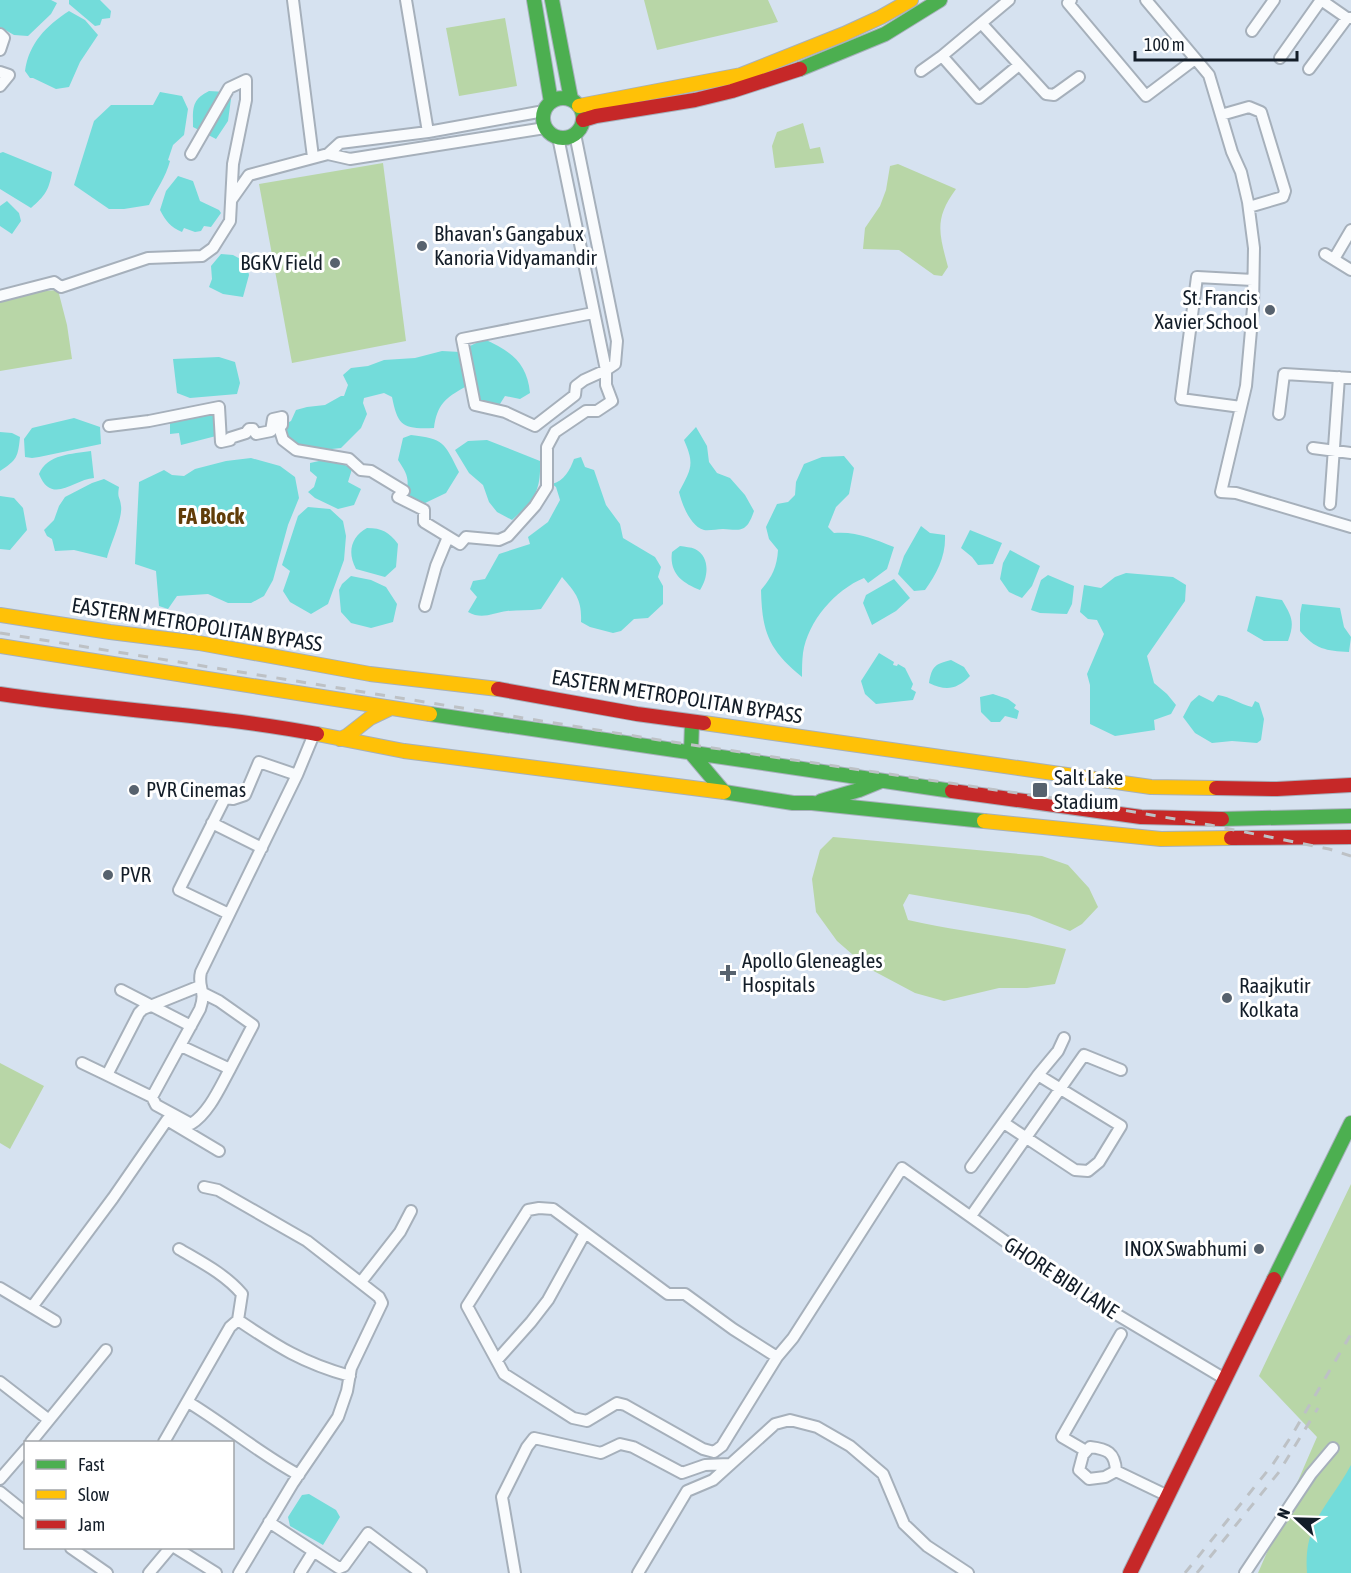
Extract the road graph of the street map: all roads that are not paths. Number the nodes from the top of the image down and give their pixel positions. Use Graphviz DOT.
graph roads {
  1 [pos="293,0"];
  2 [pos="406,0"];
  3 [pos="534,0"];
  4 [pos="552,0"];
  5 [pos="911,0"];
  6 [pos="940,0"];
  7 [pos="1010,0"];
  8 [pos="1071,0"];
  9 [pos="1146,0"];
  10 [pos="1274,0"];
  11 [pos="1321,0"];
  12 [pos="1349,18"];
  13 [pos="982,24"];
  14 [pos="1252,31"];
  15 [pos="0,34"];
  16 [pos="0,50"];
  17 [pos="562,53"];
  18 [pos="942,56"];
  19 [pos="544,57"];
  20 [pos="1280,58"];
  21 [pos="1195,59"];
  22 [pos="1019,65"];
  23 [pos="1310,69"];
  24 [pos="772,71"];
  25 [pos="921,71"];
  26 [pos="0,72"];
  27 [pos="1079,77"];
  28 [pos="0,86"];
  29 [pos="547,106"];
  30 [pos="578,108"];
  31 [pos="1221,115"];
  32 [pos="545,128"];
  33 [pos="428,132"];
  34 [pos="575,134"];
  35 [pos="558,137"];
  36 [pos="191,154"];
  37 [pos="328,154"];
  38 [pos="313,157"];
  39 [pos="230,201"];
  40 [pos="1249,207"];
  41 [pos="1351,230"];
  42 [pos="1351,270"];
  43 [pos="1253,280"];
  44 [pos="0,296"];
  45 [pos="593,313"];
  46 [pos="606,370"];
  47 [pos="1339,377"];
  48 [pos="1351,378"];
  49 [pos="1241,407"];
  50 [pos="1279,414"];
  51 [pos="110,426"];
  52 [pos="1313,448"];
  53 [pos="1334,451"];
  54 [pos="1351,453"];
  55 [pos="1330,504"];
  56 [pos="1351,527"];
  57 [pos="448,537"];
  58 [pos="425,606"];
  59 [pos="0,615"];
  60 [pos="0,646"];
  61 [pos="0,694"];
  62 [pos="391,708"];
  63 [pos="692,722"];
  64 [pos="314,734"];
  65 [pos="340,739"];
  66 [pos="691,753"];
  67 [pos="297,775"];
  68 [pos="881,782"];
  69 [pos="1351,784"];
  70 [pos="724,792"];
  71 [pos="812,803"];
  72 [pos="1351,816"];
  73 [pos="212,823"];
  74 [pos="1351,837"];
  75 [pos="262,848"];
  76 [pos="167,890"];
  77 [pos="179,890"];
  78 [pos="229,914"];
  79 [pos="202,989"];
  80 [pos="121,990"];
  81 [pos="150,1005"];
  82 [pos="192,1026"];
  83 [pos="1064,1038"];
  84 [pos="181,1046"];
  85 [pos="82,1063"];
  86 [pos="230,1070"];
  87 [pos="1121,1070"];
  88 [pos="107,1075"];
  89 [pos="1038,1075"];
  90 [pos="1060,1089"];
  91 [pos="152,1097"];
  92 [pos="1004,1123"];
  93 [pos="1351,1123"];
  94 [pos="1026,1137"];
  95 [pos="219,1151"];
  96 [pos="971,1167"];
  97 [pos="204,1187"];
  98 [pos="411,1211"];
  99 [pos="971,1216"];
  100 [pos="585,1233"];
  101 [pos="179,1248"];
  102 [pos="361,1282"];
  103 [pos="0,1288"];
  104 [pos="32,1307"];
  105 [pos="238,1320"];
  106 [pos="55,1321"];
  107 [pos="1121,1334"];
  108 [pos="106,1350"];
  109 [pos="777,1357"];
  110 [pos="497,1360"];
  111 [pos="350,1376"];
  112 [pos="1225,1379"];
  113 [pos="0,1382"];
  114 [pos="188,1402"];
  115 [pos="49,1420"];
  116 [pos="33,1441"];
  117 [pos="165,1441"];
  118 [pos="1333,1448"];
  119 [pos="24,1451"];
  120 [pos="1086,1451"];
  121 [pos="729,1464"];
  122 [pos="1116,1471"];
  123 [pos="682,1473"];
  124 [pos="299,1475"];
  125 [pos="0,1479"];
  126 [pos="687,1491"];
  127 [pos="0,1492"];
  128 [pos="1168,1496"];
  129 [pos="24,1511"];
  130 [pos="269,1522"];
  131 [pos="72,1549"];
  132 [pos="169,1549"];
  133 [pos="178,1549"];
  134 [pos="312,1552"];
  135 [pos="343,1570"];
  136 [pos="107,1573"];
  137 [pos="149,1573"];
  138 [pos="216,1573"];
  139 [pos="239,1573"];
  140 [pos="300,1573"];
  141 [pos="421,1573"];
  142 [pos="515,1573"];
  143 [pos="638,1573"];
  144 [pos="968,1573"];
  145 [pos="1130,1573"];
  146 [pos="1245,1573"];
  1 -- 38 [label="street"];
  2 -- 33 [label="street"];
  3 -- 19 [label="street"];
  4 -- 17 [label="street"];
  5 -- 24 [label="street"];
  6 -- 24 [label="street"];
  7 -- 13 [label="street"];
  8 -- 21 [label="street"];
  9 -- 21 [label="street"];
  10 -- 14 [label="street"];
  11 -- 12 [label="street"];
  11 -- 20 [label="street"];
  12 -- 23 [label="street"];
  13 -- 18 [label="street"];
  13 -- 22 [label="street"];
  15 -- 16 [label="street"];
  17 -- 19 [label="street"];
  17 -- 30 [label="street"];
  18 -- 22 [label="street"];
  18 -- 25 [label="street"];
  19 -- 29 [label="street"];
  21 -- 31 [label="street"];
  22 -- 27 [label="street"];
  24 -- 30 [label="street"];
  26 -- 28 [label="street"];
  29 -- 30 [label="street"];
  29 -- 32 [label="street"];
  29 -- 33 [label="street"];
  30 -- 34 [label="street"];
  31 -- 40 [label="street"];
  31 -- 40 [label="street"];
  32 -- 35 [label="street"];
  32 -- 37 [label="street"];
  33 -- 37 [label="street"];
  34 -- 35 [label="street"];
  34 -- 46 [label="street"];
  35 -- 45 [label="street"];
  36 -- 39 [label="street"];
  37 -- 38 [label="street"];
  38 -- 39 [label="street"];
  39 -- 44 [label="street"];
  40 -- 43 [label="street"];
  41 -- 42 [label="street"];
  43 -- 49 [label="street"];
  43 -- 49 [label="street"];
  45 -- 46 [label="street"];
  45 -- 46 [label="street"];
  46 -- 57 [label="street"];
  47 -- 48 [label="street"];
  47 -- 50 [label="street"];
  47 -- 53 [label="street"];
  49 -- 56 [label="street"];
  51 -- 57 [label="street"];
  52 -- 53 [label="street"];
  53 -- 54 [label="street"];
  53 -- 55 [label="street"];
  57 -- 58 [label="street"];
  59 -- 63 [label="street, EASTERN METROPOLITAN BYPASS"];
  60 -- 62 [label="street"];
  61 -- 64 [label="street"];
  62 -- 65 [label="street"];
  62 -- 66 [label="street"];
  63 -- 66 [label="street"];
  63 -- 69 [label="street, EASTERN METROPOLITAN BYPASS"];
  64 -- 65 [label="street"];
  64 -- 67 [label="street"];
  65 -- 70 [label="street"];
  66 -- 68 [label="street"];
  66 -- 70 [label="street"];
  67 -- 73 [label="street"];
  67 -- 75 [label="street"];
  68 -- 71 [label="street"];
  68 -- 72 [label="street"];
  70 -- 71 [label="street"];
  71 -- 74 [label="street"];
  73 -- 75 [label="street"];
  73 -- 77 [label="street"];
  75 -- 78 [label="street"];
  76 -- 77 [label="street"];
  77 -- 78 [label="street"];
  78 -- 79 [label="street"];
  79 -- 81 [label="street"];
  79 -- 82 [label="street"];
  79 -- 86 [label="street"];
  80 -- 81 [label="street"];
  81 -- 82 [label="street"];
  81 -- 88 [label="street"];
  82 -- 84 [label="street"];
  83 -- 89 [label="street"];
  84 -- 86 [label="street"];
  84 -- 91 [label="street"];
  85 -- 88 [label="street"];
  86 -- 91 [label="street"];
  87 -- 90 [label="street"];
  88 -- 91 [label="street"];
  89 -- 90 [label="street"];
  89 -- 92 [label="street"];
  90 -- 94 [label="street"];
  90 -- 94 [label="street"];
  92 -- 94 [label="street"];
  92 -- 96 [label="street"];
  93 -- 112 [label="street"];
  94 -- 99 [label="street"];
  95 -- 104 [label="street"];
  97 -- 102 [label="street"];
  98 -- 102 [label="street"];
  99 -- 109 [label="street, GHORE BIBI LANE"];
  99 -- 112 [label="street, GHORE BIBI LANE"];
  100 -- 109 [label="street"];
  100 -- 110 [label="street"];
  100 -- 110 [label="street"];
  101 -- 105 [label="street"];
  102 -- 111 [label="street"];
  103 -- 104 [label="street"];
  104 -- 106 [label="street"];
  105 -- 111 [label="street"];
  105 -- 114 [label="street"];
  107 -- 120 [label="street"];
  108 -- 115 [label="street"];
  109 -- 110 [label="street"];
  111 -- 124 [label="street"];
  112 -- 128 [label="street"];
  113 -- 115 [label="street"];
  114 -- 117 [label="street"];
  114 -- 124 [label="street"];
  115 -- 116 [label="street"];
  118 -- 146 [label="street"];
  119 -- 125 [label="street"];
  120 -- 122 [label="street"];
  120 -- 122 [label="street"];
  121 -- 123 [label="street"];
  121 -- 126 [label="street"];
  121 -- 144 [label="street"];
  122 -- 128 [label="street"];
  123 -- 126 [label="street"];
  123 -- 142 [label="street"];
  124 -- 130 [label="street"];
  126 -- 143 [label="street"];
  127 -- 129 [label="street"];
  128 -- 145 [label="street"];
  130 -- 134 [label="street"];
  130 -- 139 [label="street"];
  131 -- 136 [label="street"];
  132 -- 137 [label="street"];
  133 -- 138 [label="street"];
  134 -- 135 [label="street"];
  134 -- 140 [label="street"];
  135 -- 141 [label="street"];
}
